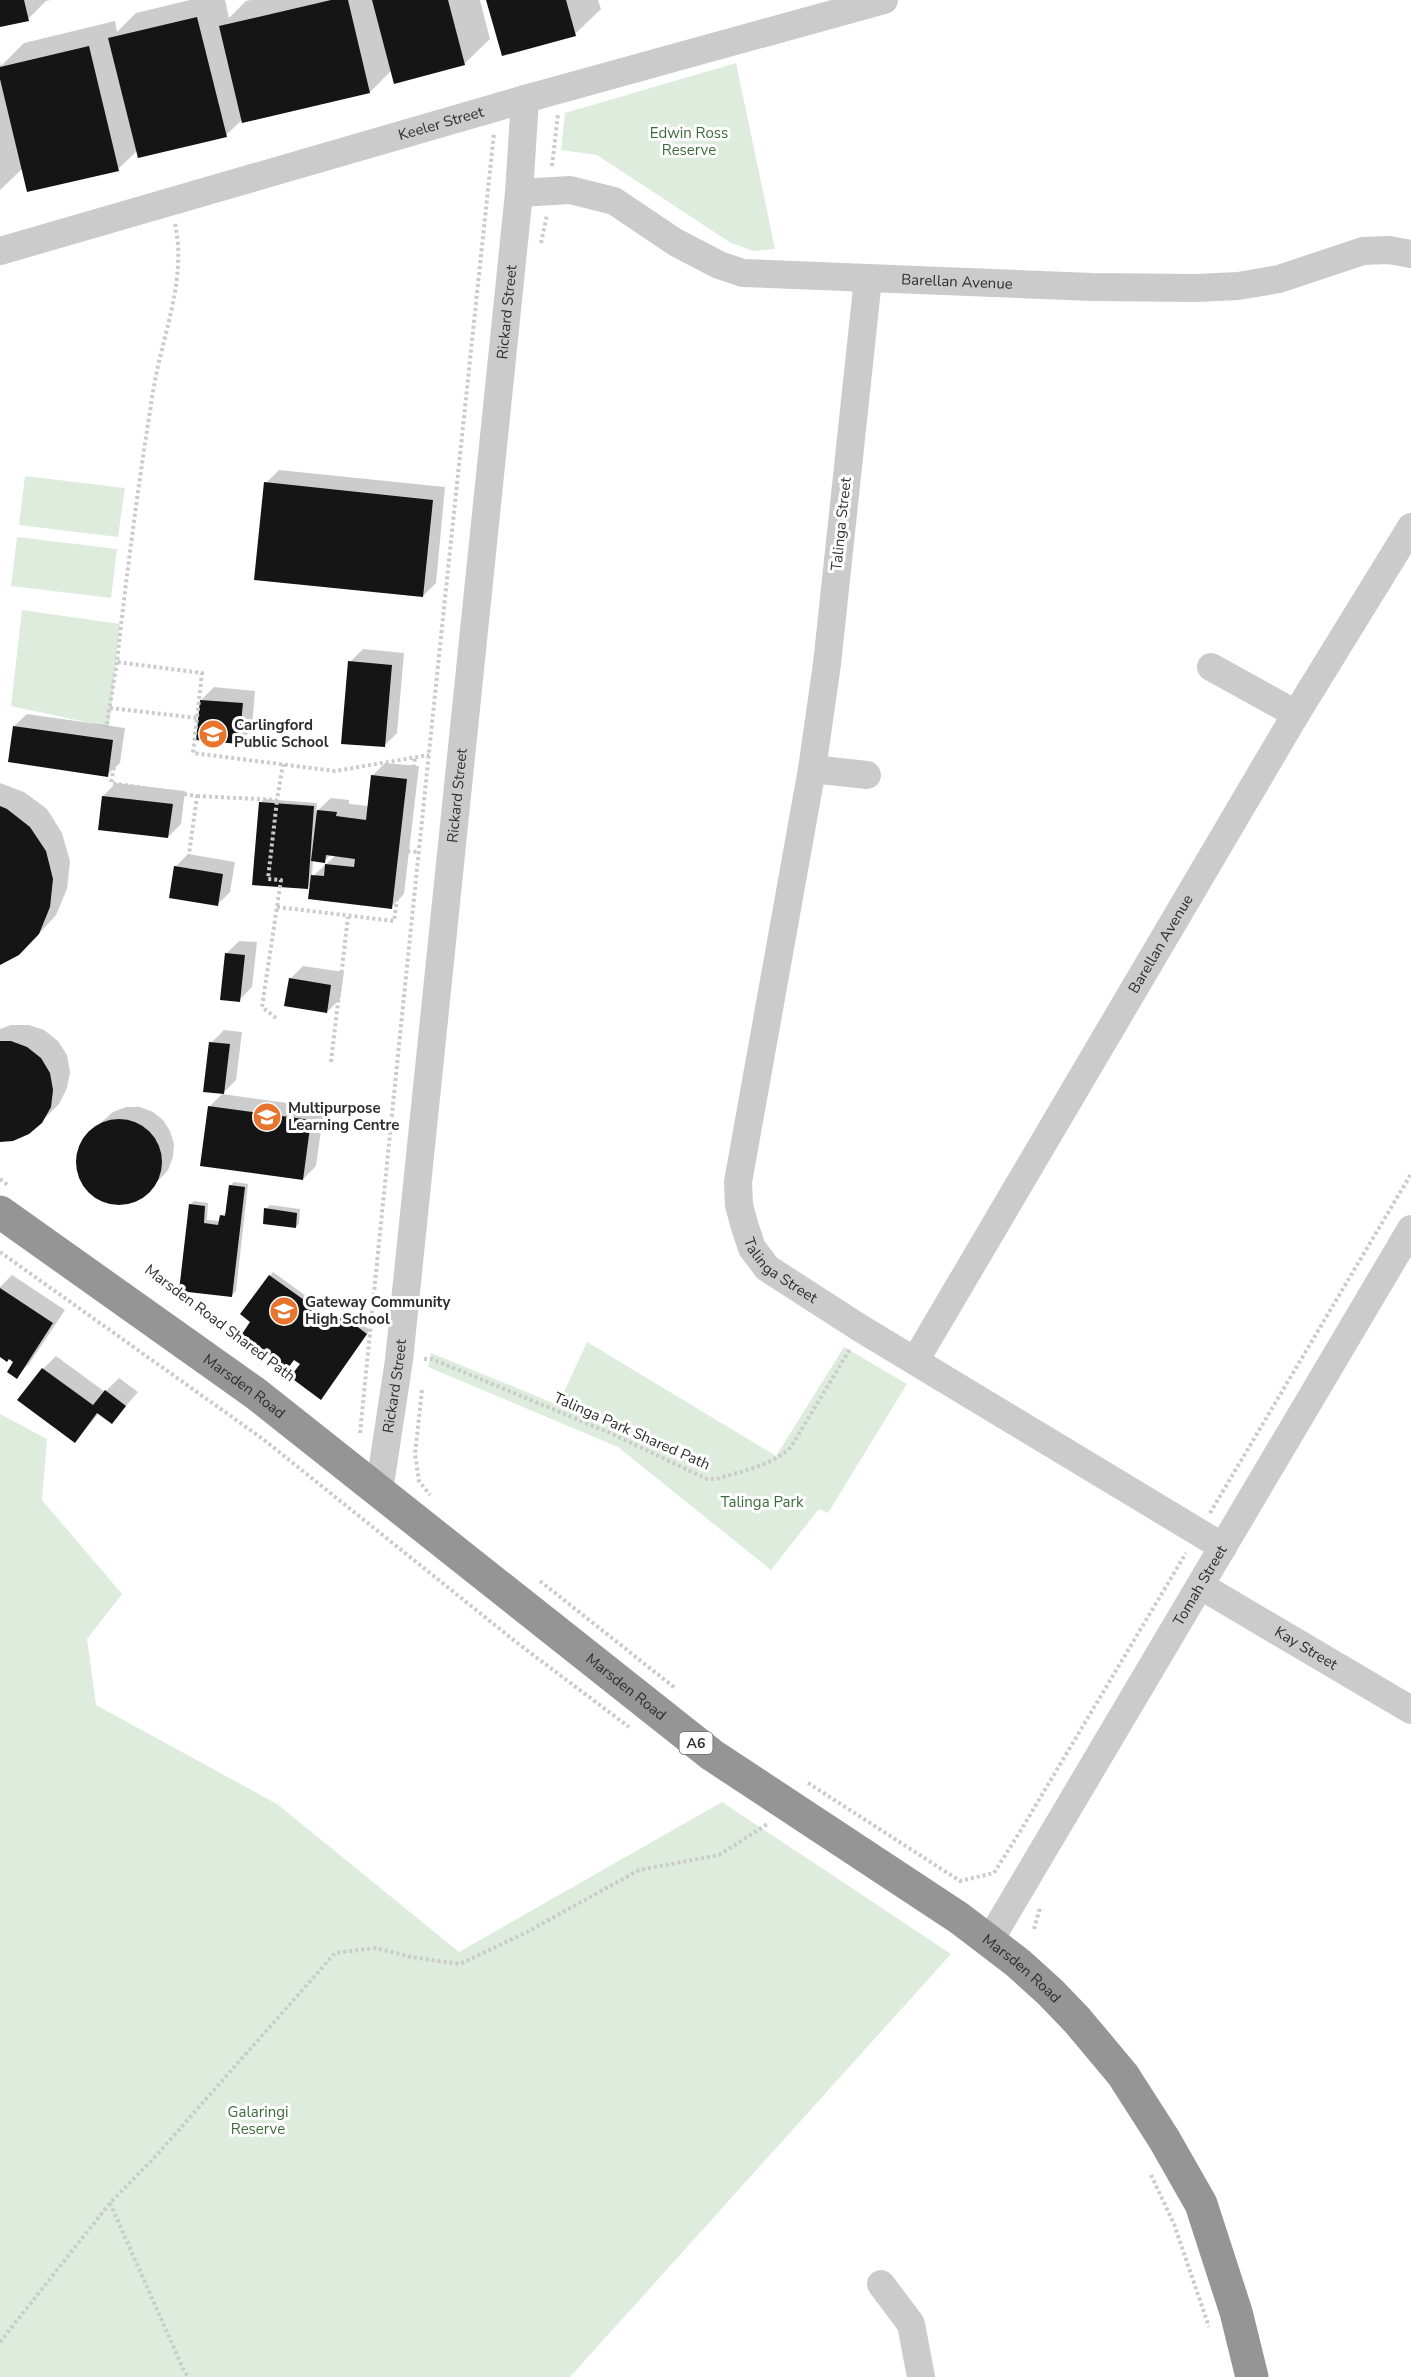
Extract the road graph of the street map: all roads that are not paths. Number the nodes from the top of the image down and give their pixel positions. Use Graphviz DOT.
graph roads {
  1 [pos="884,0"];
  2 [pos="525,99"];
  3 [pos="519,194"];
  4 [pos="0,251"];
  5 [pos="1411,254"];
  6 [pos="868,279"];
  7 [pos="1411,527"];
  8 [pos="1211,667"];
  9 [pos="1296,714"];
  10 [pos="812,769"];
  11 [pos="867,775"];
  12 [pos="5,1199"];
  13 [pos="1411,1229"];
  14 [pos="915,1361"];
  15 [pos="379,1491"];
  16 [pos="1223,1547"];
  17 [pos="1201,1586"];
  18 [pos="1411,1710"];
  19 [pos="990,1940"];
  20 [pos="881,2284"];
  21 [pos="921,2377"];
  22 [pos="1252,2377"];
  1 -- 2 [label="street, Keeler Street"];
  2 -- 3 [label="street, Rickard Street"];
  2 -- 4 [label="street, Keeler Street"];
  3 -- 6 [label="street, Barellan Avenue"];
  3 -- 15 [label="street, Rickard Street"];
  5 -- 6 [label="street, Barellan Avenue"];
  6 -- 10 [label="street, Talinga Street"];
  7 -- 9 [label="street, Barellan Avenue"];
  8 -- 9 [label="street"];
  9 -- 14 [label="street, Barellan Avenue"];
  10 -- 11 [label="street"];
  10 -- 14 [label="street, Talinga Street"];
  12 -- 15 [label="highway, Marsden Road / A6"];
  13 -- 16 [label="street, Tomah Street"];
  14 -- 16 [label="street, Talinga Street"];
  15 -- 19 [label="highway, Marsden Road / A6"];
  16 -- 17 [label="street, Tomah Street"];
  17 -- 18 [label="street, Kay Street"];
  17 -- 19 [label="street, Tomah Street"];
  19 -- 22 [label="highway, Marsden Road / A6"];
  20 -- 21 [label="street"];
}
